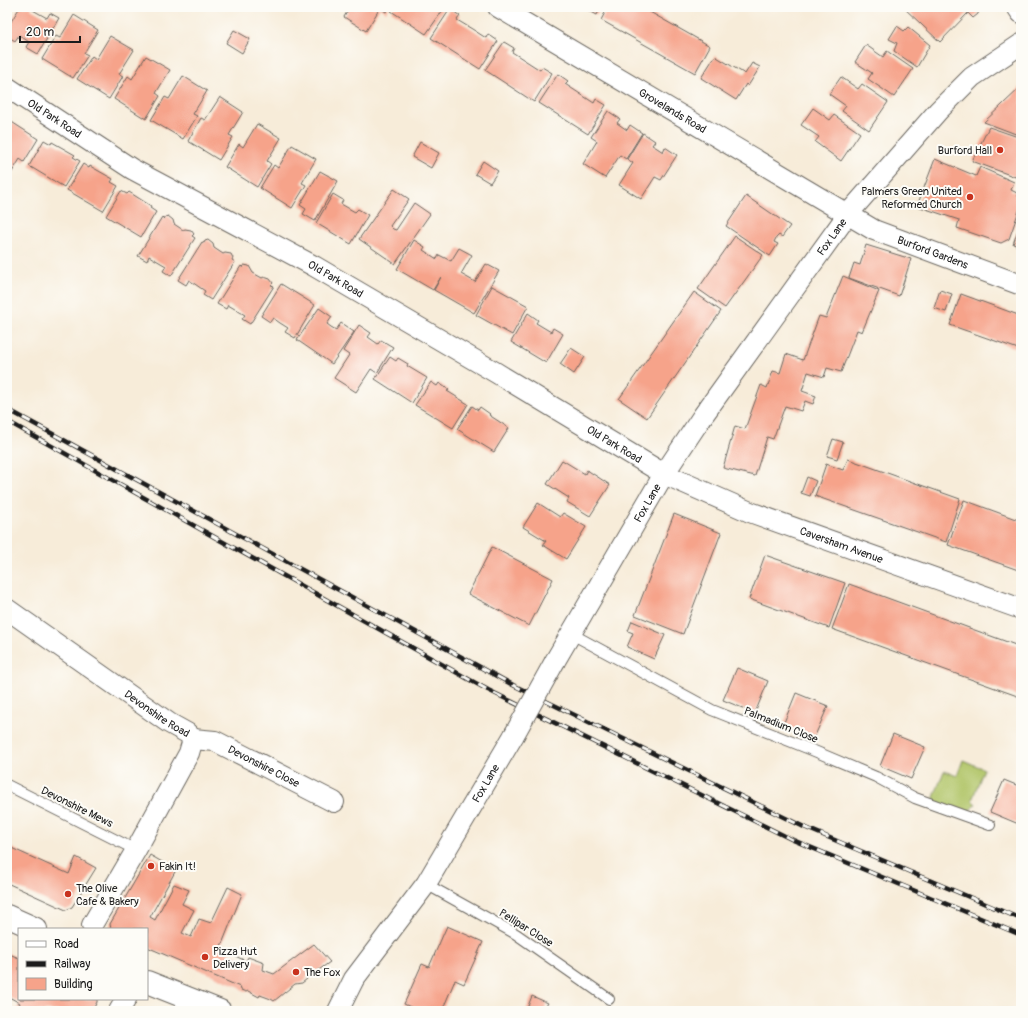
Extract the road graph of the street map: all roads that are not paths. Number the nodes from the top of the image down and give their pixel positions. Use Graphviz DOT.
graph roads {
  1 [pos="498,7"];
  2 [pos="1017,7"];
  3 [pos="1021,13"];
  4 [pos="1021,44"];
  5 [pos="7,87"];
  6 [pos="848,214"];
  7 [pos="1021,285"];
  8 [pos="664,474"];
  9 [pos="7,609"];
  10 [pos="1021,609"];
  11 [pos="570,633"];
  12 [pos="193,740"];
  13 [pos="7,785"];
  14 [pos="334,802"];
  15 [pos="990,825"];
  16 [pos="136,850"];
  17 [pos="426,884"];
  18 [pos="7,916"];
  19 [pos="92,925"];
  20 [pos="34,928"];
  21 [pos="148,982"];
  22 [pos="609,998"];
  23 [pos="125,1000"];
  24 [pos="119,1011"];
  25 [pos="220,1011"];
  26 [pos="338,1011"];
  1 -- 6 [label="street, Grovelands Road"];
  2 -- 3 [label="street"];
  4 -- 6 [label="street, Fox Lane"];
  5 -- 8 [label="street, Old Park Road"];
  6 -- 7 [label="street, Burford Gardens"];
  6 -- 8 [label="street, Fox Lane"];
  8 -- 10 [label="street, Caversham Avenue"];
  8 -- 11 [label="street, Fox Lane"];
  9 -- 12 [label="street, Devonshire Road"];
  11 -- 15 [label="lane, Palmadium Close"];
  11 -- 17 [label="street, Fox Lane, bridge"];
  12 -- 14 [label="street, Devonshire Close"];
  12 -- 16 [label="street, Devonshire Road"];
  13 -- 16 [label="lane, Devonshire Mews"];
  16 -- 19 [label="street, Devonshire Road"];
  17 -- 22 [label="lane, Pellipar Close"];
  17 -- 26 [label="street, Fox Lane"];
  18 -- 20 [label="main road"];
  21 -- 25 [label="main road"];
  23 -- 24 [label="street"];
}
